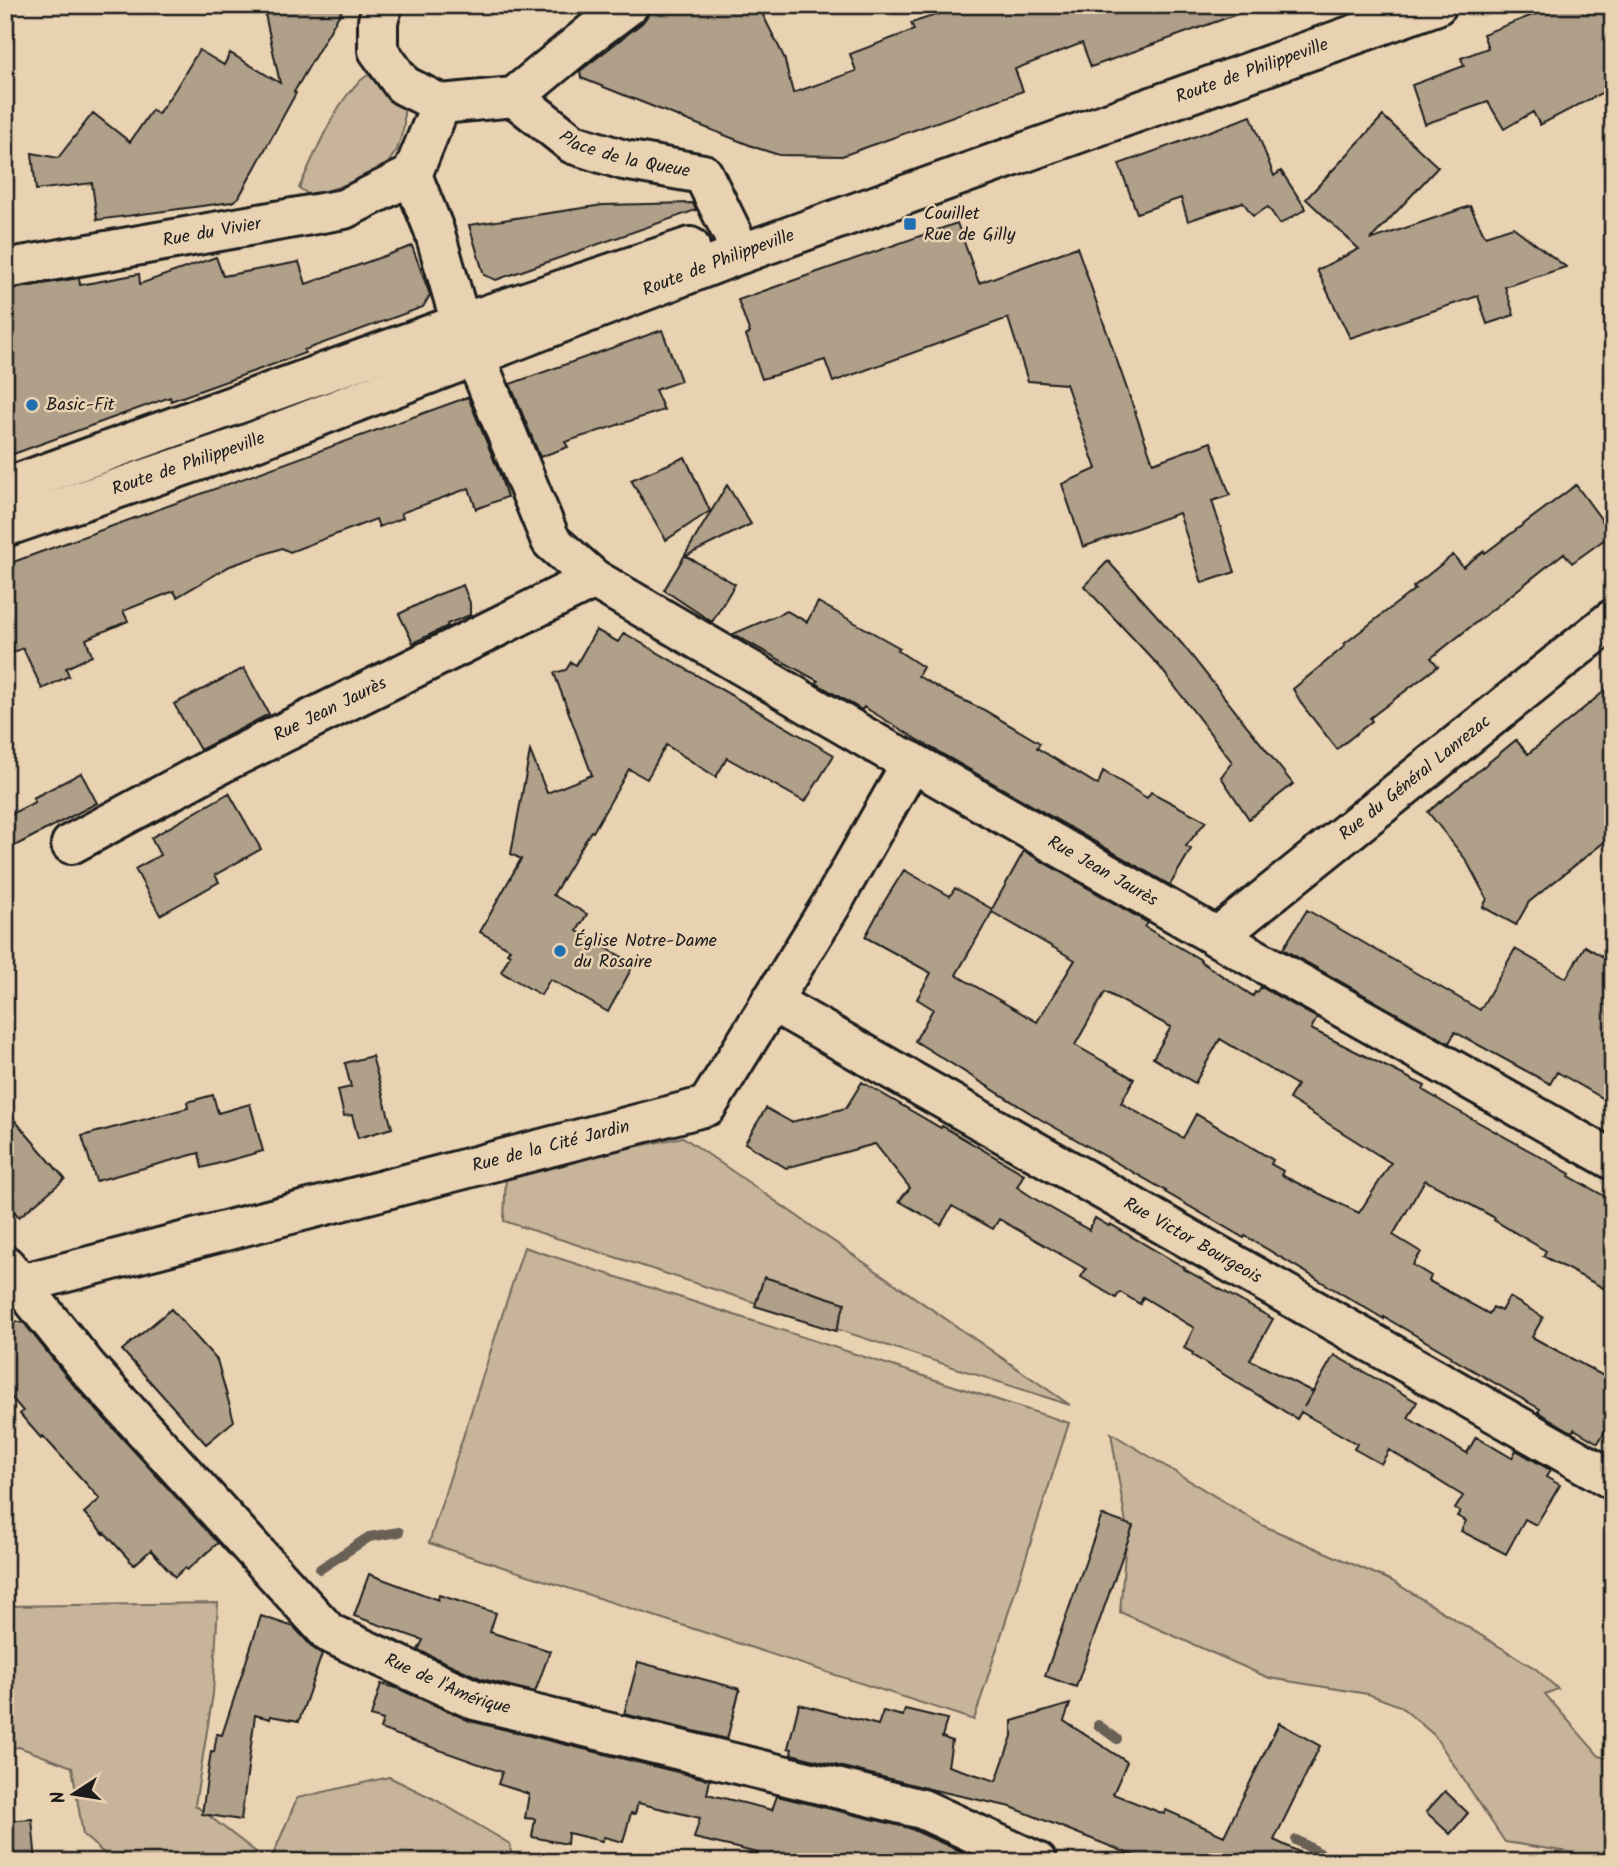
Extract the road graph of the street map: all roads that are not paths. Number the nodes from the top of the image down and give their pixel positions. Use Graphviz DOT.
graph roads {
  1 [pos="383,5"];
  2 [pos="629,5"];
  3 [pos="1382,5"];
  4 [pos="1437,5"];
  5 [pos="514,97"];
  6 [pos="441,104"];
  7 [pos="412,175"];
  8 [pos="736,244"];
  9 [pos="5,269"];
  10 [pos="468,340"];
  11 [pos="5,488"];
  12 [pos="5,527"];
  13 [pos="594,579"];
  14 [pos="1613,619"];
  15 [pos="912,762"];
  16 [pos="71,844"];
  17 [pos="1217,937"];
  18 [pos="771,1001"];
  19 [pos="1613,1160"];
  20 [pos="10,1279"];
  21 [pos="1613,1480"];
  22 [pos="1037,1862"];
  1 -- 6 [label="street"];
  2 -- 5 [label="street"];
  3 -- 8 [label="street, Route de Philippeville"];
  4 -- 8 [label="street, Route de Philippeville"];
  5 -- 6 [label="street"];
  5 -- 8 [label="street, Place de la Queue"];
  6 -- 7 [label="street"];
  7 -- 9 [label="street, Rue du Vivier"];
  7 -- 10 [label="street"];
  8 -- 10 [label="street, Route de Philippeville"];
  10 -- 11 [label="street, Route de Philippeville"];
  10 -- 12 [label="street, Route de Philippeville"];
  10 -- 13 [label="street, Rue Jean Jaurès"];
  13 -- 15 [label="street, Rue Jean Jaurès"];
  13 -- 16 [label="street, Rue Jean Jaurès"];
  14 -- 17 [label="street, Rue du Général Lanrezac"];
  15 -- 17 [label="street, Rue Jean Jaurès"];
  15 -- 18 [label="street, Rue de la Cité Jardin"];
  17 -- 19 [label="street, Rue Jean Jaurès"];
  18 -- 20 [label="street, Rue de la Cité Jardin"];
  18 -- 21 [label="street, Rue Victor Bourgeois"];
  20 -- 22 [label="street, Rue de l'Amérique"];
}
